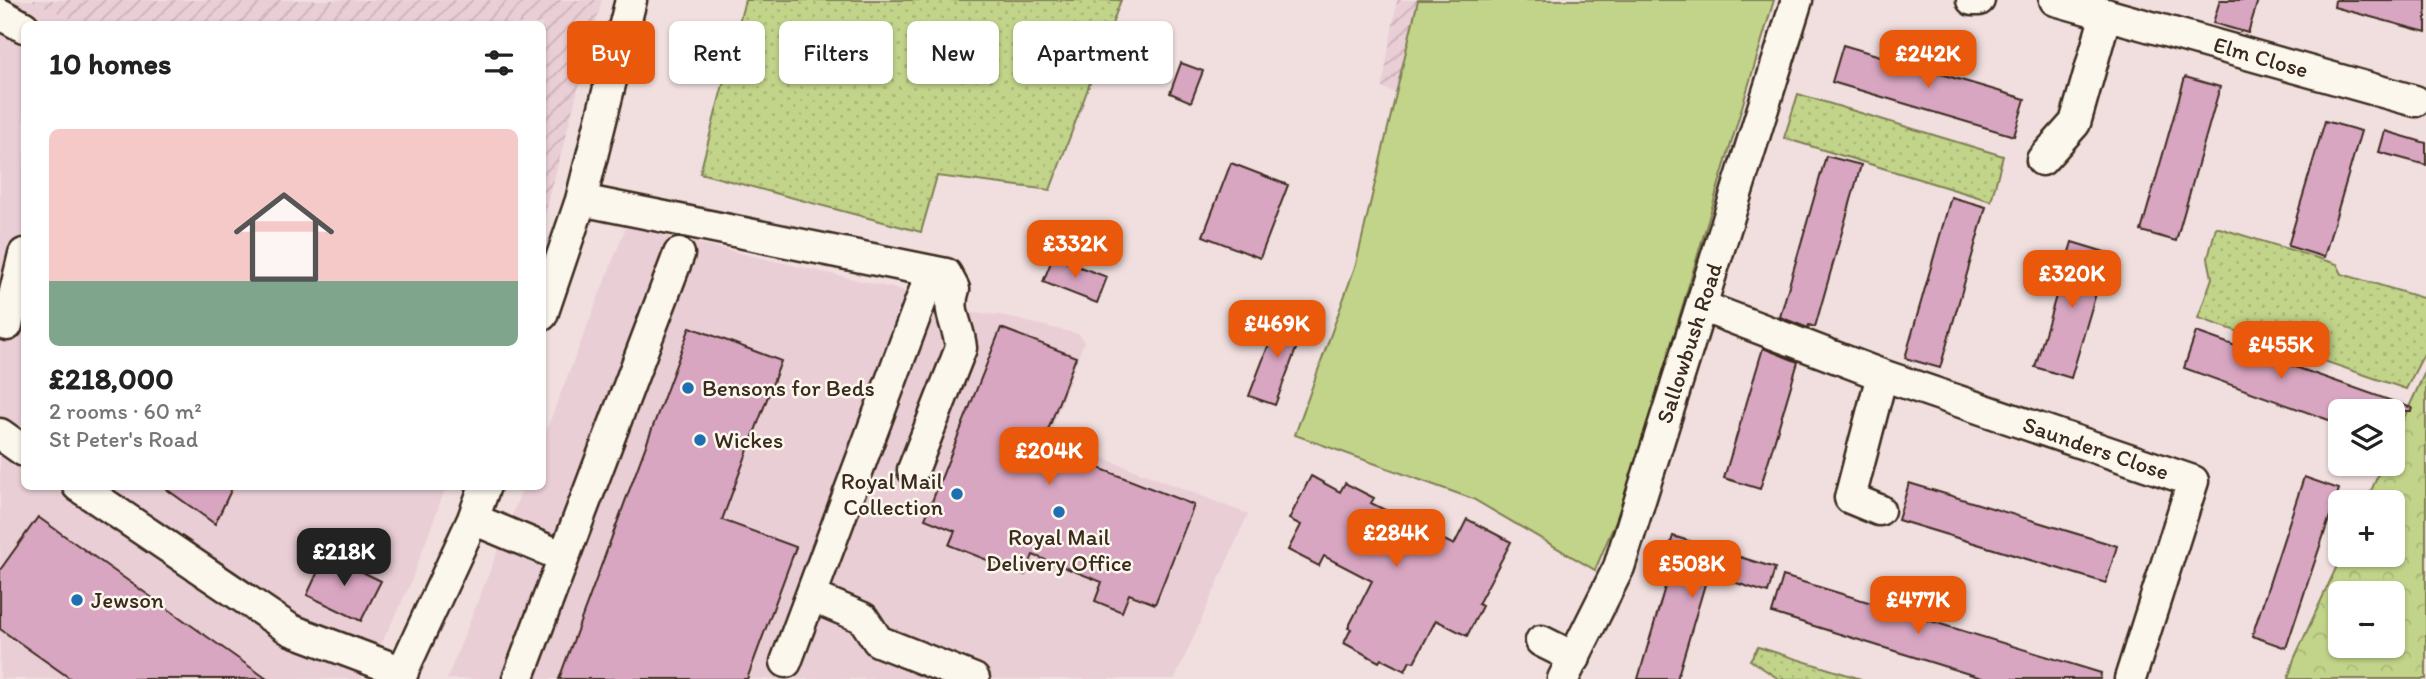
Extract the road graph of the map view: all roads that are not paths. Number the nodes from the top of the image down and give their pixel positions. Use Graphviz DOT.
graph roads {
  1 [pos="631,0"];
  2 [pos="1797,0"];
  3 [pos="1972,0"];
  4 [pos="1979,0"];
  5 [pos="2055,0"];
  6 [pos="2106,14"];
  7 [pos="0,15"];
  8 [pos="21,26"];
  9 [pos="2415,101"];
  10 [pos="2042,160"];
  11 [pos="581,201"];
  12 [pos="679,254"];
  13 [pos="551,261"];
  14 [pos="21,267"];
  15 [pos="932,271"];
  16 [pos="546,291"];
  17 [pos="1701,306"];
  18 [pos="7,325"];
  19 [pos="1882,375"];
  20 [pos="0,434"];
  21 [pos="21,449"];
  22 [pos="913,470"];
  23 [pos="84,490"];
  24 [pos="484,490"];
  25 [pos="1879,510"];
  26 [pos="473,519"];
  27 [pos="565,557"];
  28 [pos="811,596"];
  29 [pos="1541,640"];
  30 [pos="786,662"];
  31 [pos="1569,668"];
  32 [pos="401,676"];
  33 [pos="518,679"];
  34 [pos="974,679"];
  35 [pos="2130,679"];
  1 -- 11 [label="street"];
  2 -- 17 [label="street, Sallowbush Road"];
  3 -- 4 [label="street"];
  5 -- 6 [label="street, Elm Close"];
  6 -- 9 [label="street, Elm Close"];
  6 -- 10 [label="street"];
  7 -- 8 [label="street"];
  11 -- 13 [label="street"];
  11 -- 15 [label="street"];
  12 -- 27 [label="street"];
  13 -- 16 [label="street"];
  14 -- 18 [label="street"];
  15 -- 22 [label="street"];
  15 -- 28 [label="street"];
  17 -- 19 [label="street, Saunders Close"];
  17 -- 31 [label="street, Sallowbush Road"];
  19 -- 25 [label="street"];
  19 -- 35 [label="street, Saunders Close"];
  20 -- 21 [label="street"];
  23 -- 32 [label="street"];
  24 -- 26 [label="street"];
  26 -- 27 [label="street"];
  26 -- 32 [label="street"];
  27 -- 33 [label="street"];
  28 -- 30 [label="street"];
  28 -- 34 [label="street"];
  29 -- 31 [label="street"];
}
